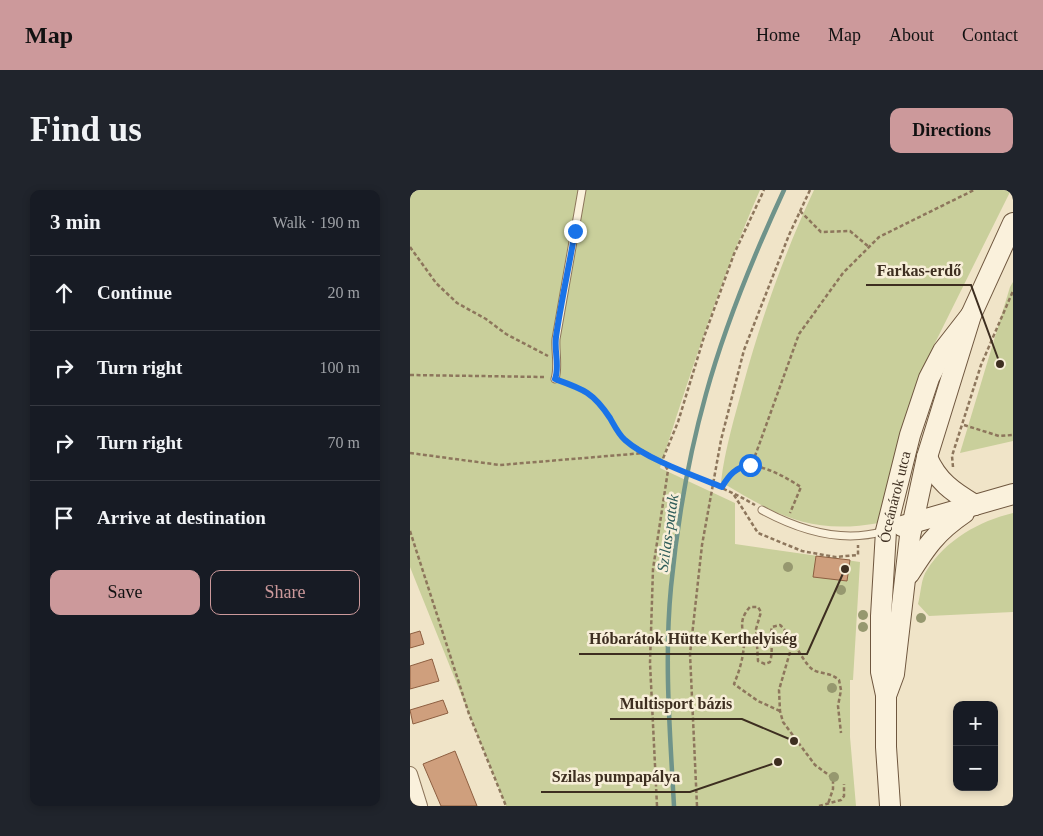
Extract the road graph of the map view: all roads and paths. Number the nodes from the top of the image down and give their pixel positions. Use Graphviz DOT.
graph roads {
  1 [pos="582,190"];
  2 [pos="764,190"];
  3 [pos="810,190"];
  4 [pos="974,190"];
  5 [pos="800,212"];
  6 [pos="1013,223"];
  7 [pos="410,247"];
  8 [pos="869,247"];
  9 [pos="1013,291"];
  10 [pos="971,315"];
  11 [pos="555,359"];
  12 [pos="410,375"];
  13 [pos="555,379"];
  14 [pos="964,425"];
  15 [pos="1013,435"];
  16 [pos="410,453"];
  17 [pos="646,453"];
  18 [pos="927,456"];
  19 [pos="662,461"];
  20 [pos="741,466"];
  21 [pos="715,484"];
  22 [pos="946,486"];
  23 [pos="722,487"];
  24 [pos="1013,494"];
  25 [pos="975,505"];
  26 [pos="890,508"];
  27 [pos="762,510"];
  28 [pos="785,522"];
  29 [pos="912,523"];
  30 [pos="410,531"];
  31 [pos="886,531"];
  32 [pos="906,578"];
  33 [pos="790,637"];
  34 [pos="886,695"];
  35 [pos="780,711"];
  36 [pos="841,733"];
  37 [pos="410,774"];
  38 [pos="844,784"];
  39 [pos="828,804"];
  40 [pos="420,806"];
  41 [pos="506,806"];
  42 [pos="657,806"];
  43 [pos="697,806"];
  44 [pos="821,806"];
  45 [pos="890,806"];
  1 -- 11 [label="lane"];
  2 -- 19 [label="path"];
  3 -- 5 [label="path"];
  4 -- 8 [label="path"];
  5 -- 8 [label="path"];
  5 -- 21 [label="path"];
  6 -- 10 [label="street, Óceánárok utca"];
  7 -- 11 [label="path"];
  8 -- 20 [label="path"];
  9 -- 14 [label="path"];
  10 -- 18 [label="street, Óceánárok utca"];
  10 -- 26 [label="street, Óceánárok utca"];
  11 -- 13 [label="lane"];
  12 -- 13 [label="path"];
  13 -- 17 [label="path"];
  14 -- 15 [label="path"];
  14 -- 22 [label="path"];
  16 -- 17 [label="path"];
  17 -- 19 [label="path"];
  18 -- 22 [label="street"];
  18 -- 29 [label="street, Óceánárok utca"];
  19 -- 21 [label="path"];
  19 -- 42 [label="path"];
  20 -- 23 [label="path"];
  20 -- 28 [label="path"];
  21 -- 23 [label="path"];
  21 -- 43 [label="path"];
  22 -- 25 [label="street"];
  23 -- 27 [label="path"];
  24 -- 25 [label="street"];
  25 -- 29 [label="street"];
  25 -- 32 [label="street"];
  26 -- 29 [label="street"];
  26 -- 31 [label="street, Óceánárok utca"];
  27 -- 28 [label="lane"];
  28 -- 31 [label="lane"];
  29 -- 31 [label="street"];
  29 -- 32 [label="street, Óceánárok utca"];
  30 -- 41 [label="path"];
  31 -- 34 [label="street, Óceánárok utca"];
  32 -- 34 [label="street, Óceánárok utca"];
  33 -- 35 [label="path"];
  33 -- 35 [label="path"];
  33 -- 36 [label="path"];
  34 -- 45 [label="street, Óceánárok utca"];
  35 -- 39 [label="path"];
  37 -- 40 [label="street"];
  38 -- 39 [label="path"];
  39 -- 44 [label="path"];
}
